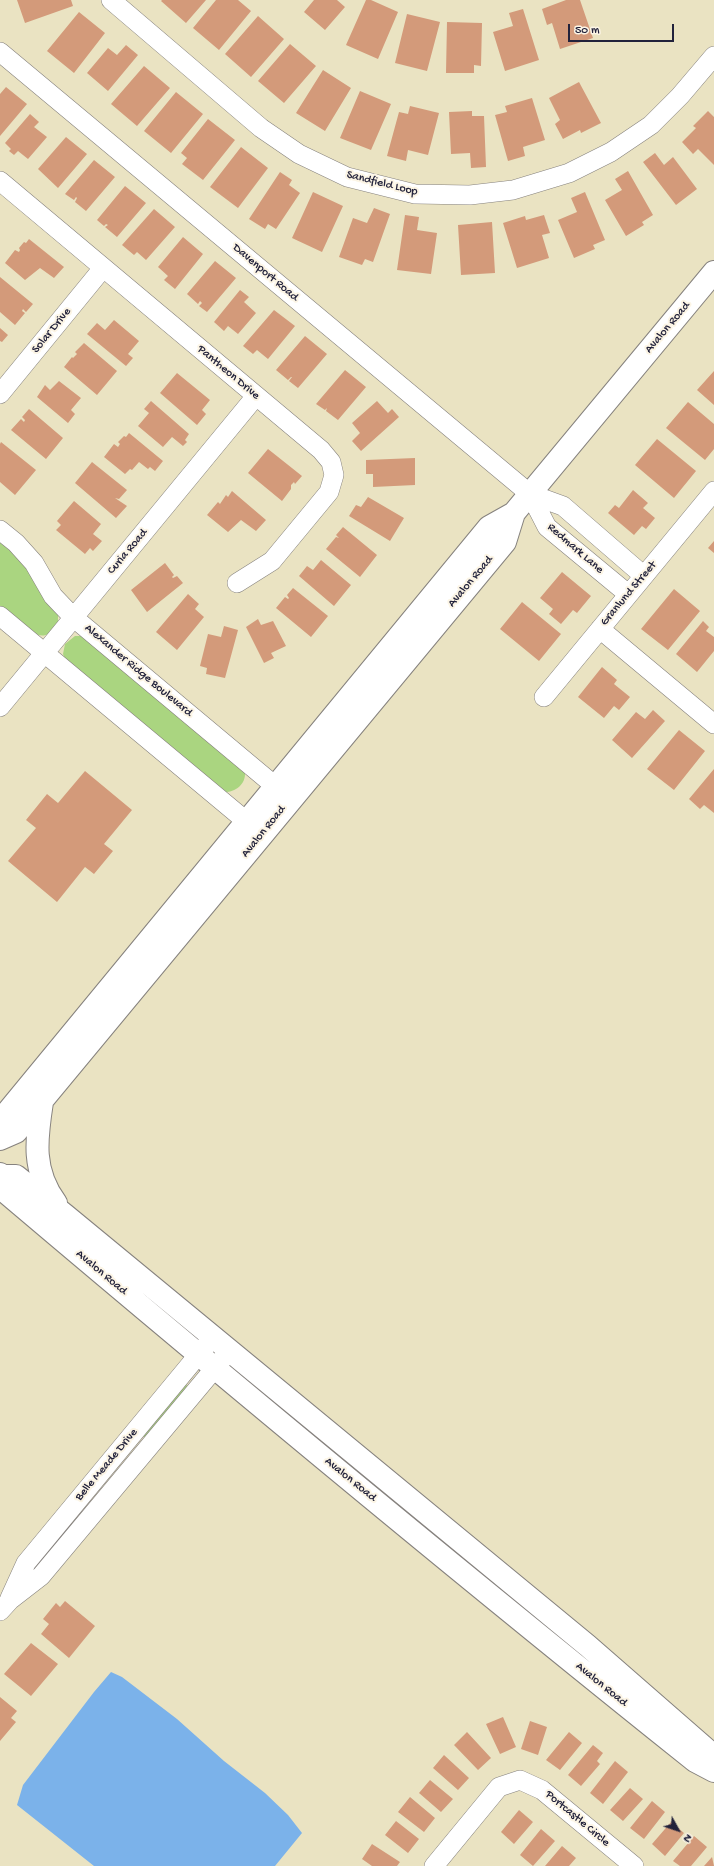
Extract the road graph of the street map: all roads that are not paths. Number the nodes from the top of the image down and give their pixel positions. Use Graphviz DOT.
graph roads {
  1 [pos="111,0"];
  2 [pos="0,52"];
  3 [pos="714,56"];
  4 [pos="0,181"];
  5 [pos="103,268"];
  6 [pos="714,272"];
  7 [pos="0,394"];
  8 [pos="256,396"];
  9 [pos="714,491"];
  10 [pos="530,494"];
  11 [pos="0,530"];
  12 [pos="607,543"];
  13 [pos="591,563"];
  14 [pos="644,576"];
  15 [pos="237,583"];
  16 [pos="628,594"];
  17 [pos="0,616"];
  18 [pos="73,617"];
  19 [pos="600,629"];
  20 [pos="44,652"];
  21 [pos="544,697"];
  22 [pos="0,707"];
  23 [pos="714,724"];
  24 [pos="284,792"];
  25 [pos="246,820"];
  26 [pos="262,834"];
  27 [pos="42,1101"];
  28 [pos="0,1121"];
  29 [pos="0,1139"];
  30 [pos="1,1175"];
  31 [pos="65,1215"];
  32 [pos="213,1337"];
  33 [pos="229,1351"];
  34 [pos="206,1362"];
  35 [pos="125,1443"];
  36 [pos="141,1456"];
  37 [pos="43,1543"];
  38 [pos="58,1556"];
  39 [pos="5,1605"];
  40 [pos="714,1759"];
  41 [pos="714,1771"];
  42 [pos="434,1866"];
  43 [pos="634,1866"];
  1 -- 3 [label="street, Sandfield Loop"];
  2 -- 10 [label="street, Davenport Road"];
  4 -- 5 [label="street, Pantheon Drive"];
  5 -- 7 [label="street, Solar Drive"];
  5 -- 8 [label="street, Pantheon Drive"];
  6 -- 10 [label="main road, Avalon Road"];
  8 -- 15 [label="street, Pantheon Drive"];
  8 -- 18 [label="street, Curia Road"];
  9 -- 14 [label="street, Granlund Street"];
  10 -- 12 [label="street, Redmark Lane"];
  10 -- 13 [label="street, Redmark Lane"];
  10 -- 24 [label="main road, Avalon Road"];
  11 -- 18 [label="street, Alexander Ridge Boulevard"];
  12 -- 13 [label="street"];
  12 -- 14 [label="street, Redmark Lane"];
  13 -- 16 [label="street, Redmark Lane"];
  14 -- 16 [label="street, Granlund Street"];
  16 -- 19 [label="street, Granlund Street"];
  17 -- 20 [label="street"];
  18 -- 20 [label="street, Curia Road"];
  18 -- 24 [label="street, Alexander Ridge Boulevard"];
  19 -- 21 [label="street, Granlund Street"];
  19 -- 23 [label="street"];
  20 -- 22 [label="street, Curia Road"];
  20 -- 25 [label="street"];
  24 -- 25 [label="main road, Avalon Road"];
  24 -- 26 [label="main road, Avalon Road"];
  25 -- 26 [label="street"];
  25 -- 28 [label="main road, Avalon Road"];
  26 -- 27 [label="main road, Avalon Road"];
  27 -- 29 [label="main road, Avalon Road"];
  27 -- 31 [label="main road"];
  30 -- 31 [label="main road, Avalon Road"];
  30 -- 34 [label="main road, Avalon Road"];
  31 -- 32 [label="main road, Avalon Road"];
  32 -- 33 [label="main road, Avalon Road"];
  32 -- 34 [label="street, Belle Meade Drive"];
  33 -- 34 [label="street, Belle Meade Drive"];
  33 -- 40 [label="main road, Avalon Road"];
  34 -- 35 [label="street, Belle Meade Drive"];
  34 -- 36 [label="street, Belle Meade Drive"];
  34 -- 41 [label="main road, Avalon Road"];
  35 -- 36 [label="street"];
  35 -- 37 [label="street, Belle Meade Drive"];
  36 -- 38 [label="street, Belle Meade Drive"];
  37 -- 38 [label="street"];
  37 -- 39 [label="street, Belle Meade Drive"];
  38 -- 39 [label="street, Belle Meade Drive"];
  42 -- 43 [label="street, Portcastle Circle"];
}
